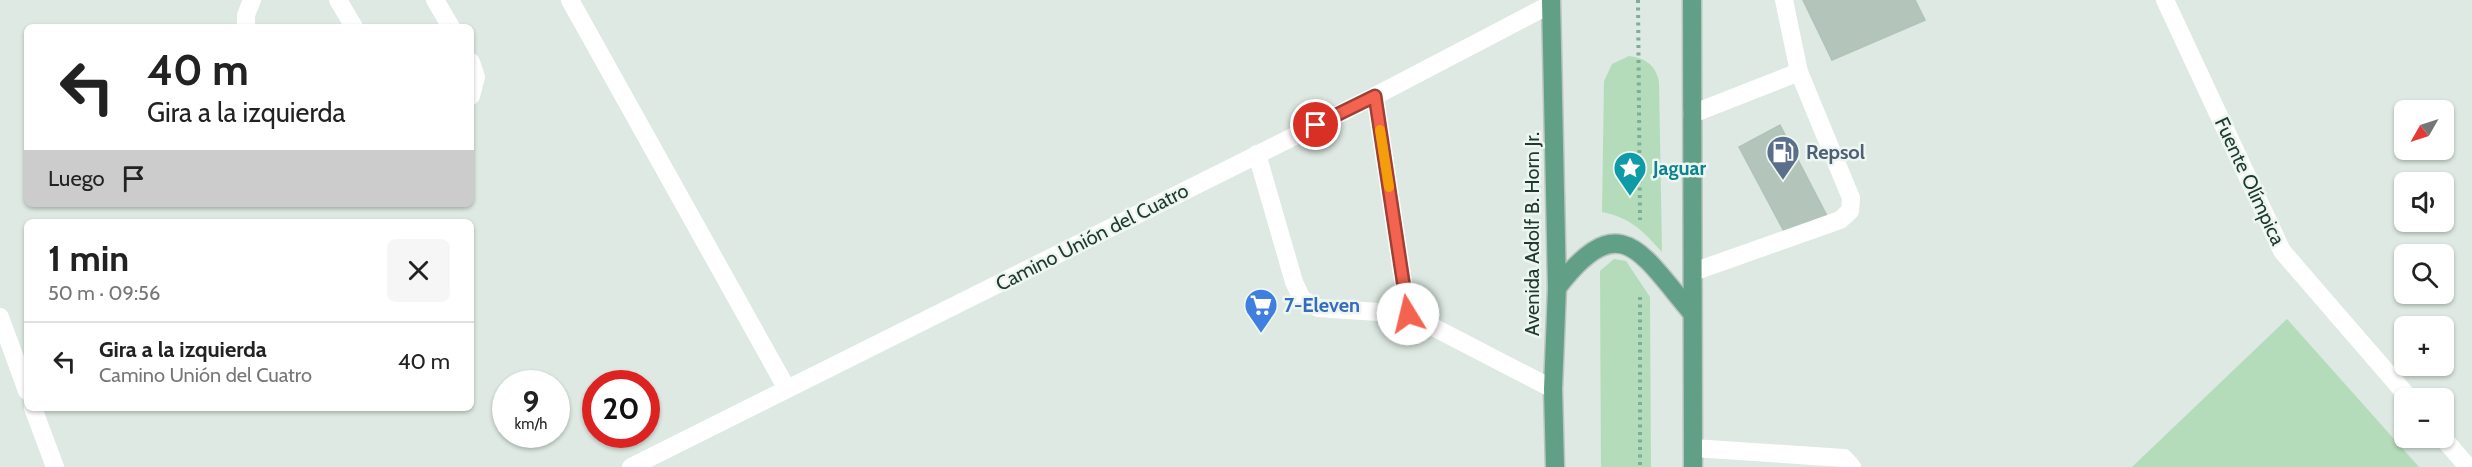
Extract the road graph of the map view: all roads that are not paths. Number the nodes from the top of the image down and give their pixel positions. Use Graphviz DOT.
graph roads {
  1 [pos="252,0"];
  2 [pos="338,0"];
  3 [pos="435,0"];
  4 [pos="570,0"];
  5 [pos="1692,0"];
  6 [pos="1784,0"];
  7 [pos="2164,0"];
  8 [pos="1554,2"];
  9 [pos="246,24"];
  10 [pos="352,24"];
  11 [pos="449,24"];
  12 [pos="1799,72"];
  13 [pos="1375,96"];
  14 [pos="1692,114"];
  15 [pos="1257,154"];
  16 [pos="1693,272"];
  17 [pos="1557,288"];
  18 [pos="1692,313"];
  19 [pos="1408,314"];
  20 [pos="0,317"];
  21 [pos="24,383"];
  22 [pos="2400,388"];
  23 [pos="787,389"];
  24 [pos="1553,389"];
  25 [pos="34,411"];
  26 [pos="1693,448"];
  27 [pos="2452,448"];
  28 [pos="55,467"];
  29 [pos="631,467"];
  30 [pos="1555,467"];
  31 [pos="1693,467"];
  32 [pos="1852,467"];
  33 [pos="2468,467"];
  1 -- 9 [label="street"];
  2 -- 10 [label="street"];
  3 -- 11 [label="street"];
  4 -- 23 [label="street"];
  5 -- 14 [label="main road"];
  6 -- 12 [label="street"];
  7 -- 22 [label="street, Fuente Olímpica"];
  8 -- 13 [label="street, Camino Unión del Cuatro"];
  8 -- 17 [label="main road, Avenida Adolf B. Horn Jr."];
  12 -- 14 [label="street"];
  12 -- 16 [label="street"];
  13 -- 15 [label="street, Camino Unión del Cuatro"];
  13 -- 19 [label="street"];
  14 -- 16 [label="main road"];
  15 -- 19 [label="street"];
  15 -- 23 [label="street, Camino Unión del Cuatro"];
  16 -- 18 [label="main road"];
  17 -- 18 [label="main road"];
  17 -- 24 [label="main road, Avenida Adolf B. Horn Jr."];
  18 -- 26 [label="main road"];
  19 -- 24 [label="street"];
  20 -- 21 [label="street"];
  23 -- 29 [label="street, Camino Unión del Cuatro"];
  24 -- 30 [label="main road, Avenida Adolf B. Horn Jr."];
  25 -- 28 [label="street"];
  26 -- 31 [label="main road"];
  26 -- 32 [label="street"];
  27 -- 33 [label="street"];
}
